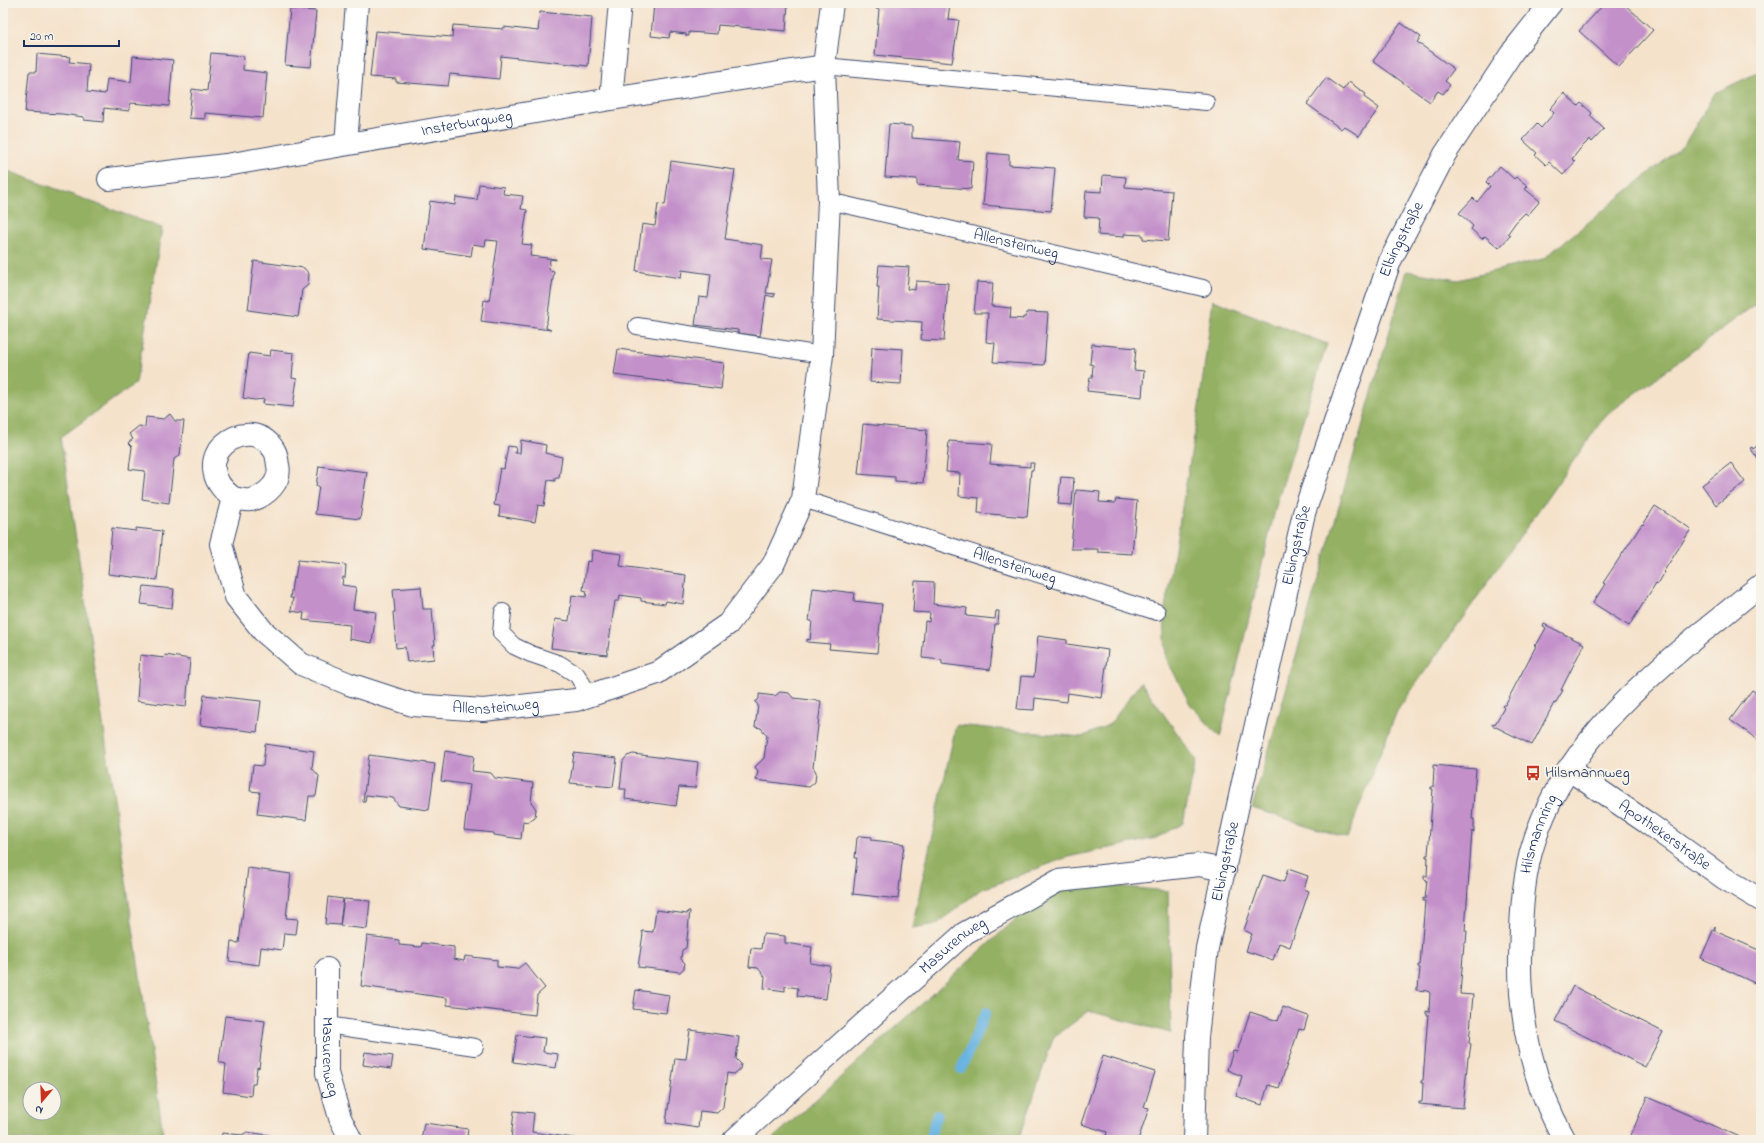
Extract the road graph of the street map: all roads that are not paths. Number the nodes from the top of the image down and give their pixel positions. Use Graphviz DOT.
graph roads {
  1 [pos="357,3"];
  2 [pos="620,3"];
  3 [pos="832,3"];
  4 [pos="1551,3"];
  5 [pos="824,66"];
  6 [pos="611,99"];
  7 [pos="1206,102"];
  8 [pos="346,144"];
  9 [pos="109,179"];
  10 [pos="829,201"];
  11 [pos="1203,288"];
  12 [pos="637,326"];
  13 [pos="822,355"];
  14 [pos="233,498"];
  15 [pos="803,499"];
  16 [pos="1761,585"];
  17 [pos="503,612"];
  18 [pos="1157,612"];
  19 [pos="590,696"];
  20 [pos="1568,769"];
  21 [pos="1224,870"];
  22 [pos="1761,900"];
  23 [pos="327,969"];
  24 [pos="327,1025"];
  25 [pos="475,1047"];
  26 [pos="351,1140"];
  27 [pos="734,1140"];
  28 [pos="1194,1140"];
  29 [pos="1565,1140"];
  1 -- 8 [label="street"];
  2 -- 6 [label="street"];
  3 -- 5 [label="street, Allensteinweg"];
  4 -- 21 [label="street, Elbingstraße"];
  5 -- 6 [label="street, Insterburgweg"];
  5 -- 7 [label="lane"];
  5 -- 10 [label="street, Allensteinweg"];
  6 -- 8 [label="street, Insterburgweg"];
  8 -- 9 [label="street, Insterburgweg"];
  10 -- 11 [label="lane, Allensteinweg"];
  10 -- 13 [label="street, Allensteinweg"];
  12 -- 13 [label="lane"];
  13 -- 15 [label="street, Allensteinweg"];
  14 -- 19 [label="street, Allensteinweg"];
  15 -- 18 [label="lane, Allensteinweg"];
  15 -- 19 [label="street, Allensteinweg"];
  16 -- 20 [label="street, Hilsmannring"];
  17 -- 19 [label="lane"];
  20 -- 22 [label="street, Apothekerstraße"];
  20 -- 29 [label="street, Hilsmannring"];
  21 -- 27 [label="street, Masurenweg"];
  21 -- 28 [label="street, Elbingstraße"];
  23 -- 24 [label="street, Masurenweg"];
  24 -- 25 [label="lane"];
  24 -- 26 [label="street, Masurenweg"];
}
